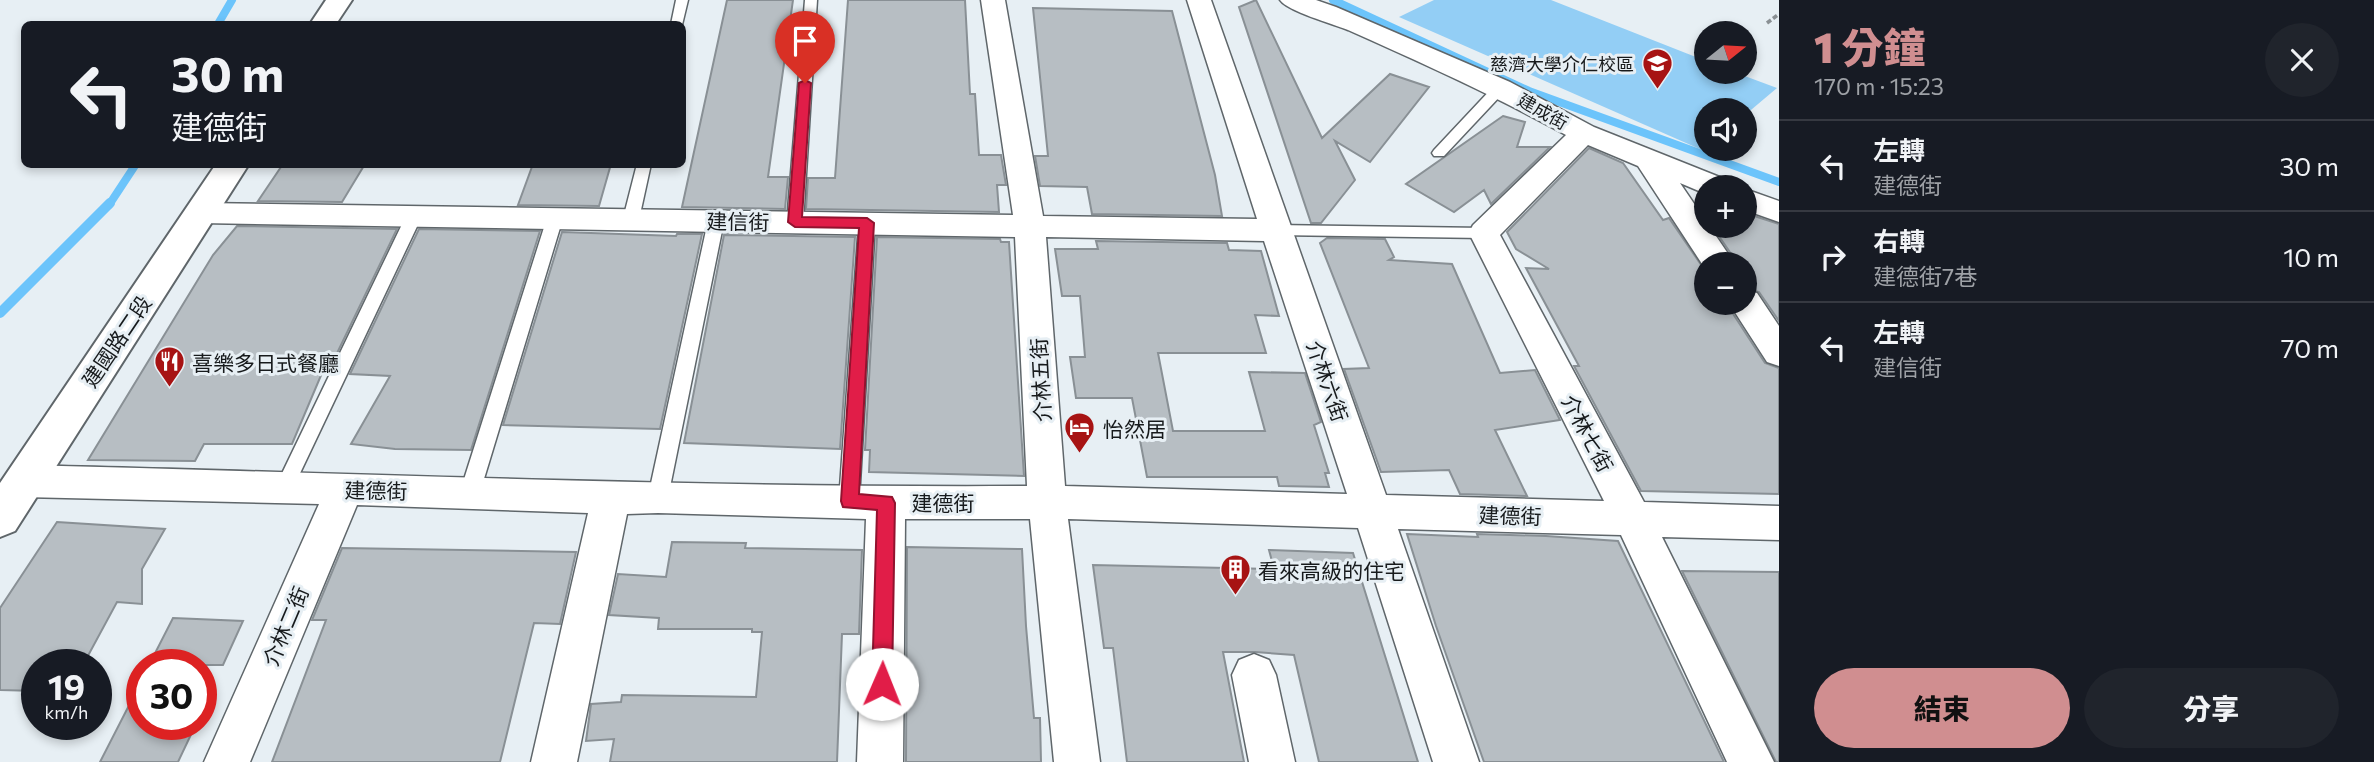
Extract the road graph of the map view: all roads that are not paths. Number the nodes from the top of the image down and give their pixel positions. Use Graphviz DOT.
graph roads {
  1 [pos="339,0"];
  2 [pos="682,0"];
  3 [pos="811,0"];
  4 [pos="993,0"];
  5 [pos="1199,0"];
  6 [pos="1292,0"];
  7 [pos="325,21"];
  8 [pos="678,21"];
  9 [pos="1500,88"];
  10 [pos="1584,133"];
  11 [pos="1439,153"];
  12 [pos="1649,160"];
  13 [pos="230,168"];
  14 [pos="643,168"];
  15 [pos="1694,178"];
  16 [pos="1757,204"];
  17 [pos="1779,212"];
  18 [pos="201,213"];
  19 [pos="414,216"];
  20 [pos="555,218"];
  21 [pos="631,219"];
  22 [pos="716,221"];
  23 [pos="795,222"];
  24 [pos="867,223"];
  25 [pos="1030,227"];
  26 [pos="1275,230"];
  27 [pos="1483,233"];
  28 [pos="1712,252"];
  29 [pos="1754,315"];
  30 [pos="1779,353"];
  31 [pos="23,481"];
  32 [pos="284,488"];
  33 [pos="344,490"];
  34 [pos="470,492"];
  35 [pos="658,497"];
  36 [pos="611,498"];
  37 [pos="868,502"];
  38 [pos="1047,502"];
  39 [pos="1374,510"];
  40 [pos="0,518"];
  41 [pos="1633,519"];
  42 [pos="1779,523"];
  43 [pos="1254,675"];
  44 [pos="227,762"];
  45 [pos="554,762"];
  46 [pos="880,762"];
  47 [pos="1077,762"];
  48 [pos="1272,762"];
  49 [pos="1456,762"];
  50 [pos="1751,762"];
  1 -- 7 [label="street"];
  2 -- 8 [label="lane"];
  3 -- 23 [label="lane"];
  4 -- 25 [label="street, 介林五街"];
  5 -- 26 [label="street, 介林六街"];
  6 -- 9 [label="street, 建成街"];
  9 -- 10 [label="street, 建成街"];
  9 -- 11 [label="lane"];
  10 -- 12 [label="street, 建成街"];
  10 -- 27 [label="street"];
  12 -- 15 [label="street, 建成街"];
  12 -- 28 [label="street"];
  13 -- 18 [label="street, 建國路二段"];
  14 -- 21 [label="lane"];
  16 -- 17 [label="street"];
  18 -- 19 [label="street, 建信街"];
  18 -- 31 [label="street, 建國路二段"];
  19 -- 20 [label="street, 建信街"];
  19 -- 32 [label="lane"];
  20 -- 21 [label="street, 建信街"];
  20 -- 34 [label="lane"];
  21 -- 22 [label="street, 建信街"];
  22 -- 23 [label="street, 建信街"];
  22 -- 35 [label="lane"];
  23 -- 24 [label="street, 建信街"];
  24 -- 25 [label="street, 建信街"];
  24 -- 37 [label="lane"];
  25 -- 26 [label="street, 建信街"];
  25 -- 38 [label="street, 介林五街"];
  26 -- 27 [label="lane"];
  26 -- 39 [label="street, 介林六街"];
  27 -- 41 [label="street, 介林七街"];
  29 -- 30 [label="street"];
  31 -- 32 [label="street, 建德街"];
  31 -- 40 [label="street, 建國路二段"];
  32 -- 33 [label="street, 建德街"];
  33 -- 34 [label="street, 建德街"];
  33 -- 44 [label="street, 介林二街"];
  34 -- 36 [label="street, 建德街"];
  35 -- 36 [label="street, 建德街"];
  35 -- 37 [label="street, 建德街"];
  36 -- 45 [label="street"];
  37 -- 38 [label="street, 建德街"];
  37 -- 46 [label="street"];
  38 -- 39 [label="street, 建德街"];
  38 -- 47 [label="street, 介林五街"];
  39 -- 41 [label="street, 建德街"];
  39 -- 49 [label="street, 介林六街"];
  41 -- 42 [label="street, 建德街"];
  41 -- 50 [label="street, 介林七街"];
  43 -- 48 [label="street"];
}
